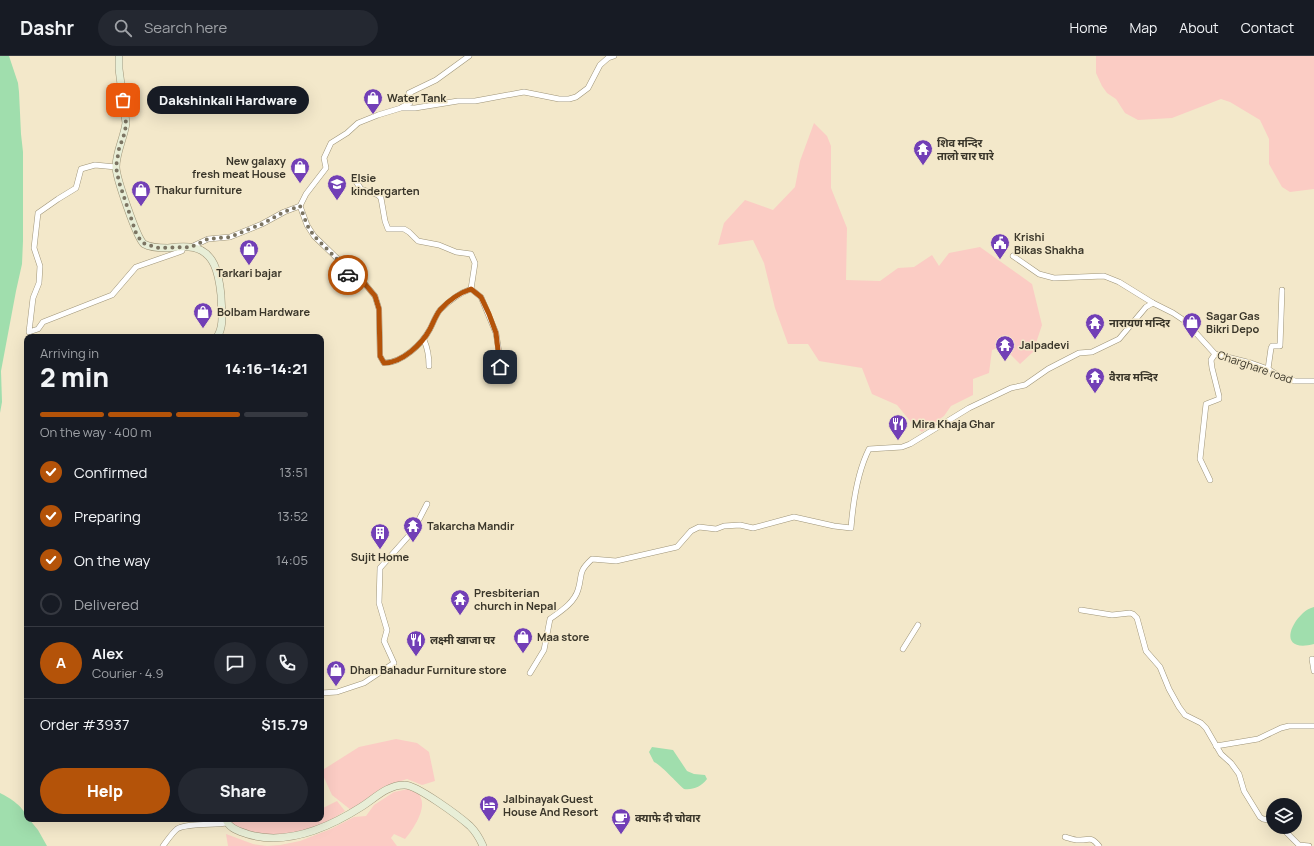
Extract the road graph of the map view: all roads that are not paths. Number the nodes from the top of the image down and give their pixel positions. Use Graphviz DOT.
graph roads {
  1 [pos="119,56"];
  2 [pos="469,56"];
  3 [pos="614,56"];
  4 [pos="401,108"];
  5 [pos="116,167"];
  6 [pos="355,180"];
  7 [pos="300,206"];
  8 [pos="187,247"];
  9 [pos="1013,256"];
  10 [pos="471,289"];
  11 [pos="1282,290"];
  12 [pos="1153,303"];
  13 [pos="218,334"];
  14 [pos="424,340"];
  15 [pos="1214,354"];
  16 [pos="429,366"];
  17 [pos="1268,369"];
  18 [pos="501,375"];
  19 [pos="1314,382"];
  20 [pos="1210,480"];
  21 [pos="427,504"];
  22 [pos="1081,610"];
  23 [pos="918,625"];
  24 [pos="903,649"];
  25 [pos="1312,659"];
  26 [pos="1314,671"];
  27 [pos="530,672"];
  28 [pos="324,693"];
  29 [pos="1314,726"];
  30 [pos="1216,746"];
  31 [pos="1266,820"];
  32 [pos="223,822"];
  33 [pos="227,822"];
  34 [pos="1288,834"];
  35 [pos="1065,837"];
  36 [pos="1298,845"];
  37 [pos="163,846"];
  38 [pos="484,846"];
  39 [pos="1099,846"];
  40 [pos="1309,846"];
  1 -- 5 [label="main road"];
  2 -- 4 [label="street"];
  3 -- 4 [label="street"];
  4 -- 7 [label="street"];
  5 -- 8 [label="main road"];
  5 -- 8 [label="street"];
  6 -- 10 [label="street"];
  7 -- 8 [label="street"];
  7 -- 14 [label="street"];
  8 -- 13 [label="main road"];
  9 -- 12 [label="street, Charghare road"];
  10 -- 14 [label="street"];
  10 -- 18 [label="street"];
  11 -- 17 [label="street"];
  12 -- 15 [label="street, Charghare road"];
  12 -- 27 [label="street"];
  14 -- 16 [label="street"];
  15 -- 17 [label="street, Charghare road"];
  15 -- 20 [label="street"];
  17 -- 19 [label="street, Charghare road"];
  21 -- 28 [label="street"];
  22 -- 30 [label="street"];
  23 -- 24 [label="street"];
  25 -- 26 [label="street"];
  29 -- 30 [label="street"];
  30 -- 31 [label="street"];
  32 -- 37 [label="street"];
  33 -- 38 [label="main road"];
  34 -- 36 [label="street"];
  35 -- 39 [label="street"];
  36 -- 40 [label="street"];
}
